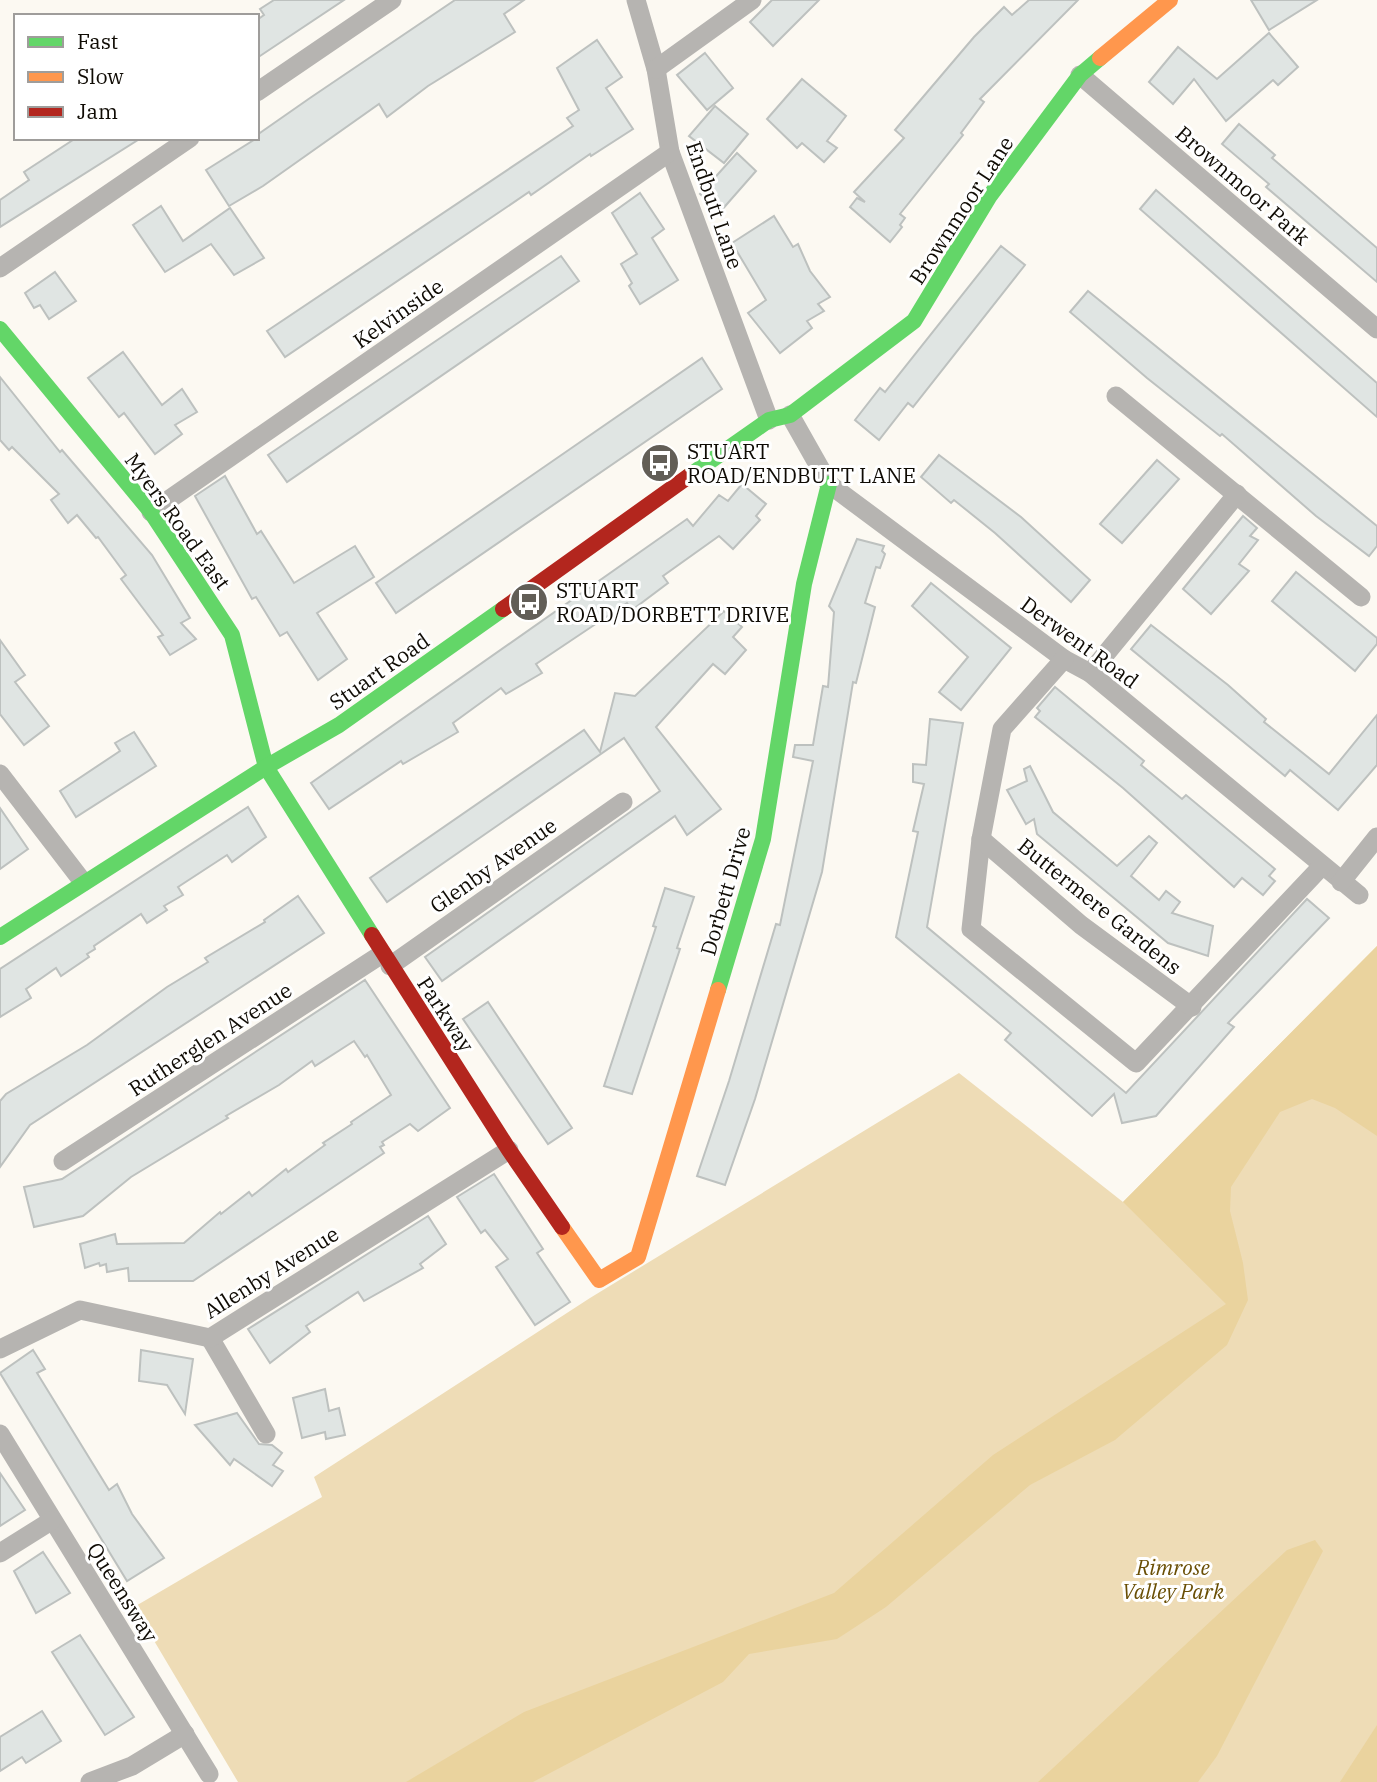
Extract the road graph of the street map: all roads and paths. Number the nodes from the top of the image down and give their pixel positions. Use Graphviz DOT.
graph roads {
  1 [pos="392,0"];
  2 [pos="636,0"];
  3 [pos="752,0"];
  4 [pos="1170,0"];
  5 [pos="656,69"];
  6 [pos="1080,75"];
  7 [pos="259,91"];
  8 [pos="187,140"];
  9 [pos="670,152"];
  10 [pos="0,268"];
  11 [pos="0,329"];
  12 [pos="1377,329"];
  13 [pos="1116,396"];
  14 [pos="790,415"];
  15 [pos="769,420"];
  16 [pos="829,484"];
  17 [pos="1237,494"];
  18 [pos="151,512"];
  19 [pos="1361,597"];
  20 [pos="1064,659"];
  21 [pos="1090,673"];
  22 [pos="266,767"];
  23 [pos="0,774"];
  24 [pos="623,802"];
  25 [pos="1377,836"];
  26 [pos="981,839"];
  27 [pos="1322,866"];
  28 [pos="83,882"];
  29 [pos="1341,882"];
  30 [pos="1359,895"];
  31 [pos="0,937"];
  32 [pos="386,960"];
  33 [pos="1192,1007"];
  34 [pos="509,1150"];
  35 [pos="63,1161"];
  36 [pos="598,1280"];
  37 [pos="210,1338"];
  38 [pos="0,1349"];
  39 [pos="0,1434"];
  40 [pos="266,1434"];
  41 [pos="51,1521"];
  42 [pos="0,1553"];
  43 [pos="185,1734"];
  44 [pos="209,1774"];
  45 [pos="90,1782"];
  1 -- 7 [label="street"];
  2 -- 5 [label="street, Endbutt Lane"];
  3 -- 5 [label="street"];
  4 -- 6 [label="street, Brownmoor Lane"];
  5 -- 9 [label="street, Endbutt Lane"];
  6 -- 12 [label="street, Brownmoor Park"];
  6 -- 14 [label="street, Brownmoor Lane"];
  8 -- 10 [label="street"];
  9 -- 15 [label="street, Endbutt Lane"];
  9 -- 18 [label="street, Kelvinside"];
  11 -- 18 [label="street, Myers Road East"];
  13 -- 17 [label="street"];
  14 -- 15 [label="street, Brownmoor Lane"];
  14 -- 16 [label="street, Derwent Road"];
  15 -- 22 [label="street, Stuart Road"];
  16 -- 20 [label="street, Derwent Road"];
  16 -- 36 [label="street, Dorbett Drive"];
  17 -- 19 [label="street"];
  17 -- 21 [label="street"];
  18 -- 22 [label="street, Myers Road East"];
  20 -- 21 [label="street, Derwent Road"];
  20 -- 26 [label="street"];
  21 -- 27 [label="street, Derwent Road"];
  22 -- 28 [label="street, Stuart Road"];
  22 -- 32 [label="street, Parkway"];
  23 -- 28 [label="street"];
  24 -- 32 [label="street, Glenby Avenue"];
  25 -- 29 [label="street"];
  26 -- 33 [label="street, Buttermere Gardens"];
  26 -- 33 [label="street"];
  27 -- 29 [label="street, Derwent Road"];
  27 -- 33 [label="street"];
  28 -- 31 [label="street, Stuart Road"];
  29 -- 30 [label="street, Derwent Road"];
  32 -- 34 [label="street, Parkway"];
  32 -- 35 [label="street, Rutherglen Avenue"];
  34 -- 36 [label="street, Parkway"];
  34 -- 37 [label="street, Allenby Avenue"];
  37 -- 38 [label="street, Allenby Avenue"];
  37 -- 40 [label="street"];
  39 -- 41 [label="street, Queensway"];
  41 -- 42 [label="street"];
  41 -- 43 [label="street, Queensway"];
  43 -- 44 [label="street, Queensway"];
  43 -- 45 [label="street"];
}
